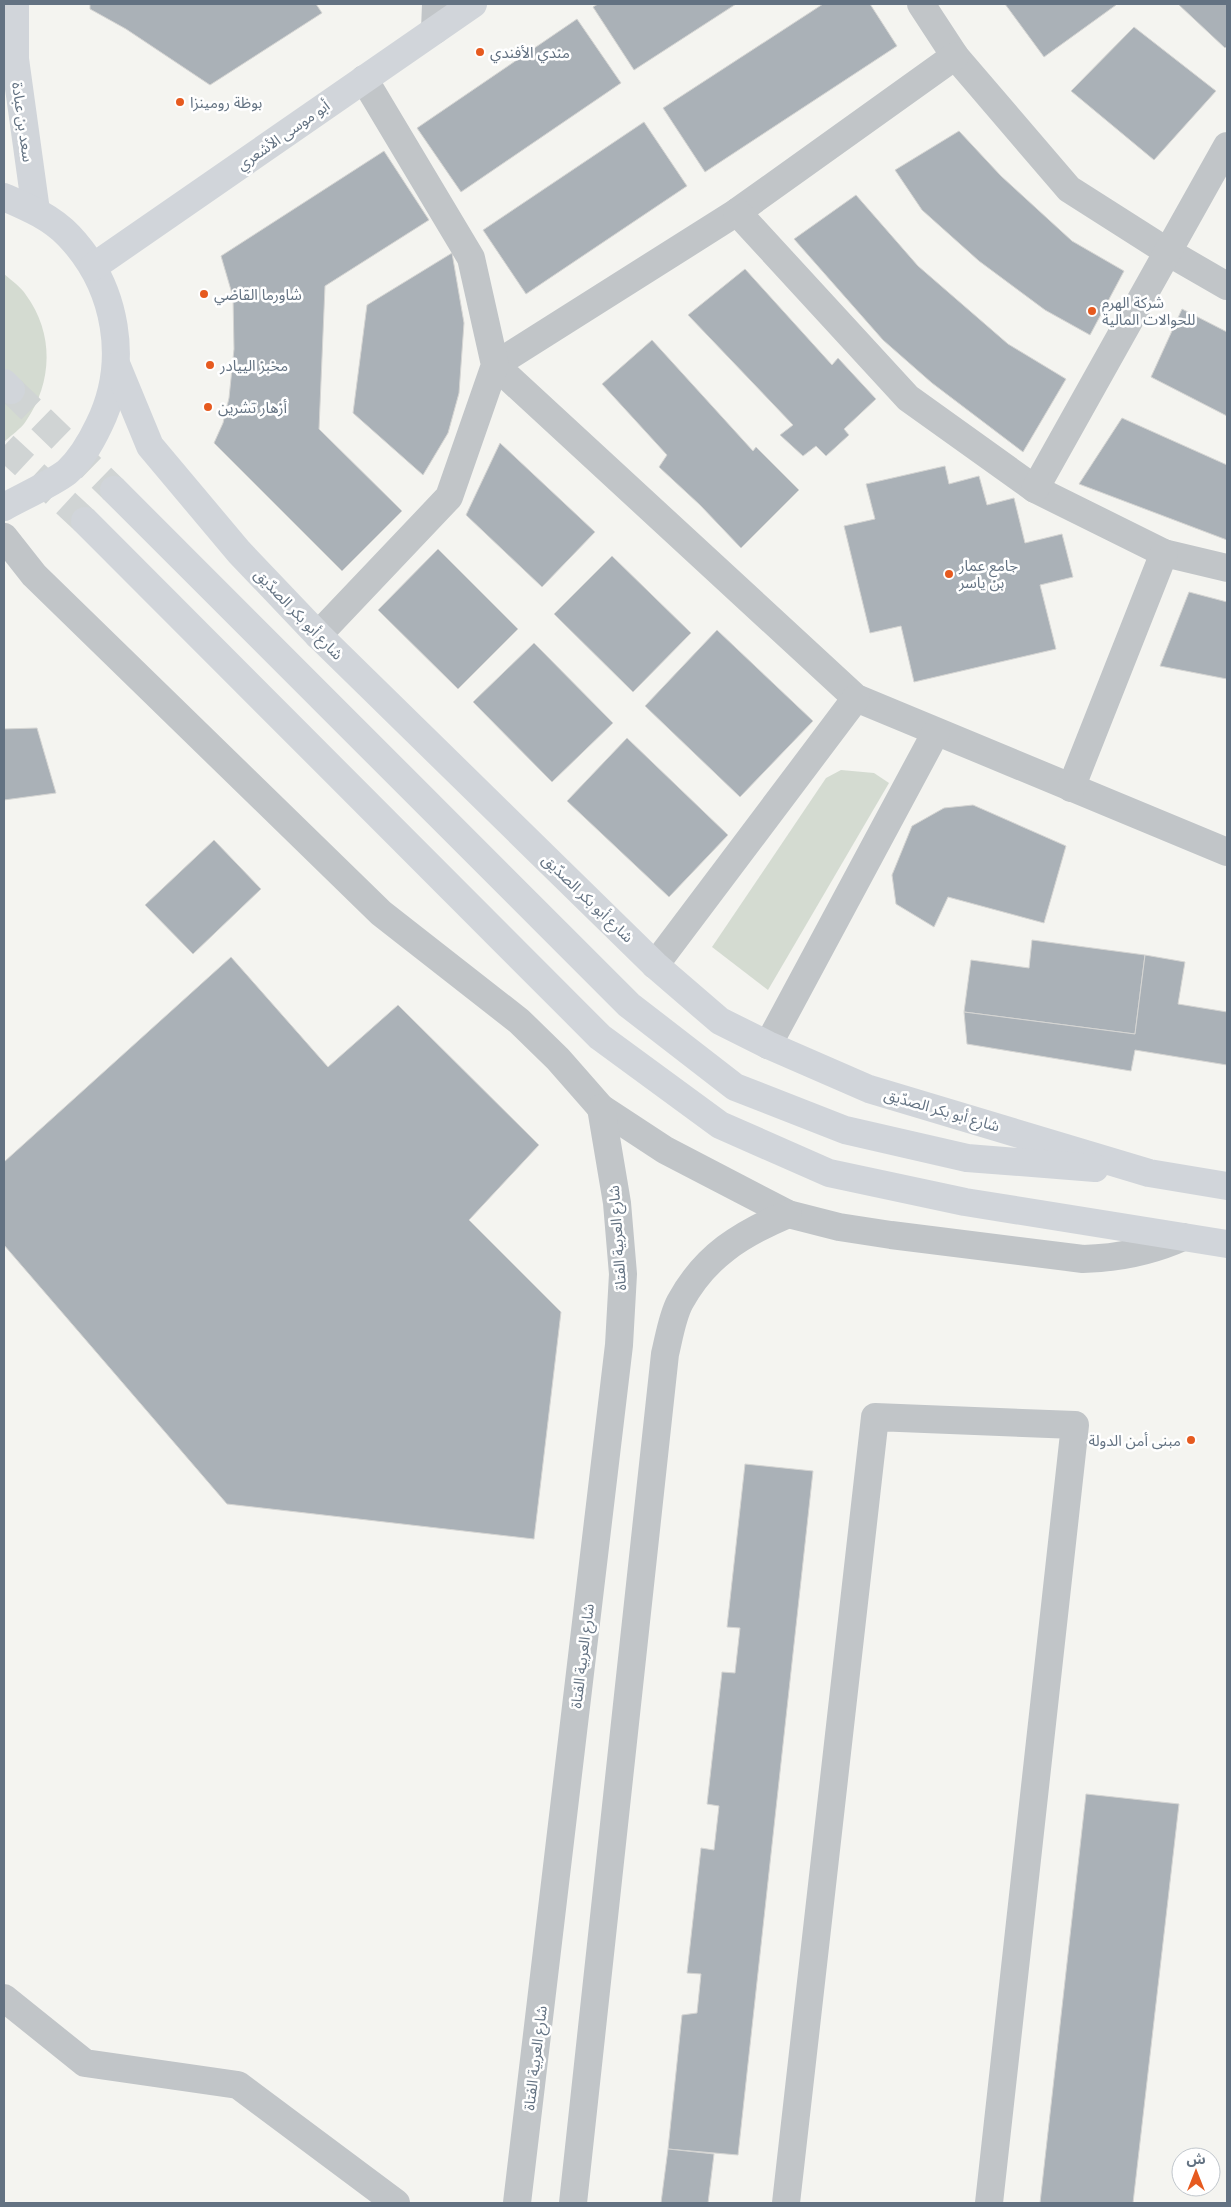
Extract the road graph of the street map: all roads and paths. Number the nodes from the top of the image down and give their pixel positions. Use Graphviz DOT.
graph roads {
  1 [pos="15,4"];
  2 [pos="473,4"];
  3 [pos="921,4"];
  4 [pos="436,17"];
  5 [pos="955,56"];
  6 [pos="364,79"];
  7 [pos="1227,146"];
  8 [pos="4,197"];
  9 [pos="36,211"];
  10 [pos="737,212"];
  11 [pos="1168,252"];
  12 [pos="93,267"];
  13 [pos="1227,286"];
  14 [pos="495,365"];
  15 [pos="116,366"];
  16 [pos="1035,489"];
  17 [pos="114,490"];
  18 [pos="4,508"];
  19 [pos="85,521"];
  20 [pos="4,537"];
  21 [pos="1164,553"];
  22 [pos="1227,568"];
  23 [pos="318,635"];
  24 [pos="856,698"];
  25 [pos="936,732"];
  26 [pos="1071,788"];
  27 [pos="1227,852"];
  28 [pos="656,964"];
  29 [pos="768,1045"];
  30 [pos="601,1108"];
  31 [pos="1149,1173"];
  32 [pos="1227,1186"];
  33 [pos="788,1214"];
  34 [pos="1183,1237"];
  35 [pos="1227,1244"];
  36 [pos="4,1998"];
  37 [pos="396,2203"];
  38 [pos="517,2203"];
  39 [pos="573,2203"];
  40 [pos="786,2203"];
  41 [pos="989,2203"];
  1 -- 9 [label="main road, سعد بن عبادة"];
  2 -- 4 [label="main road, أبو موسى الأشعري"];
  3 -- 5 [label="street"];
  4 -- 6 [label="main road, أبو موسى الأشعري"];
  5 -- 10 [label="street"];
  5 -- 11 [label="street"];
  6 -- 12 [label="main road, أبو موسى الأشعري"];
  6 -- 14 [label="street"];
  7 -- 11 [label="street"];
  8 -- 9 [label="main road"];
  9 -- 12 [label="main road"];
  10 -- 14 [label="street"];
  10 -- 16 [label="street"];
  11 -- 13 [label="street"];
  11 -- 16 [label="street"];
  12 -- 15 [label="main road"];
  14 -- 23 [label="street"];
  14 -- 24 [label="street"];
  15 -- 18 [label="main road"];
  15 -- 23 [label="main road, شارع أبو بكر الصدّيق"];
  16 -- 21 [label="street"];
  17 -- 31 [label="main road"];
  19 -- 34 [label="main road"];
  20 -- 30 [label="street"];
  21 -- 22 [label="street"];
  21 -- 26 [label="street"];
  23 -- 28 [label="main road, شارع أبو بكر الصدّيق"];
  24 -- 25 [label="street"];
  24 -- 28 [label="street"];
  25 -- 26 [label="street"];
  25 -- 29 [label="street"];
  26 -- 27 [label="street"];
  28 -- 29 [label="main road, شارع أبو بكر الصدّيق"];
  29 -- 31 [label="main road, شارع أبو بكر الصدّيق"];
  30 -- 33 [label="street"];
  30 -- 38 [label="street, شارع العربية الفتاة"];
  31 -- 32 [label="main road, شارع أبو بكر الصدّيق"];
  33 -- 34 [label="street"];
  33 -- 39 [label="street"];
  34 -- 35 [label="main road"];
  36 -- 37 [label="street"];
  40 -- 41 [label="street"];
}
